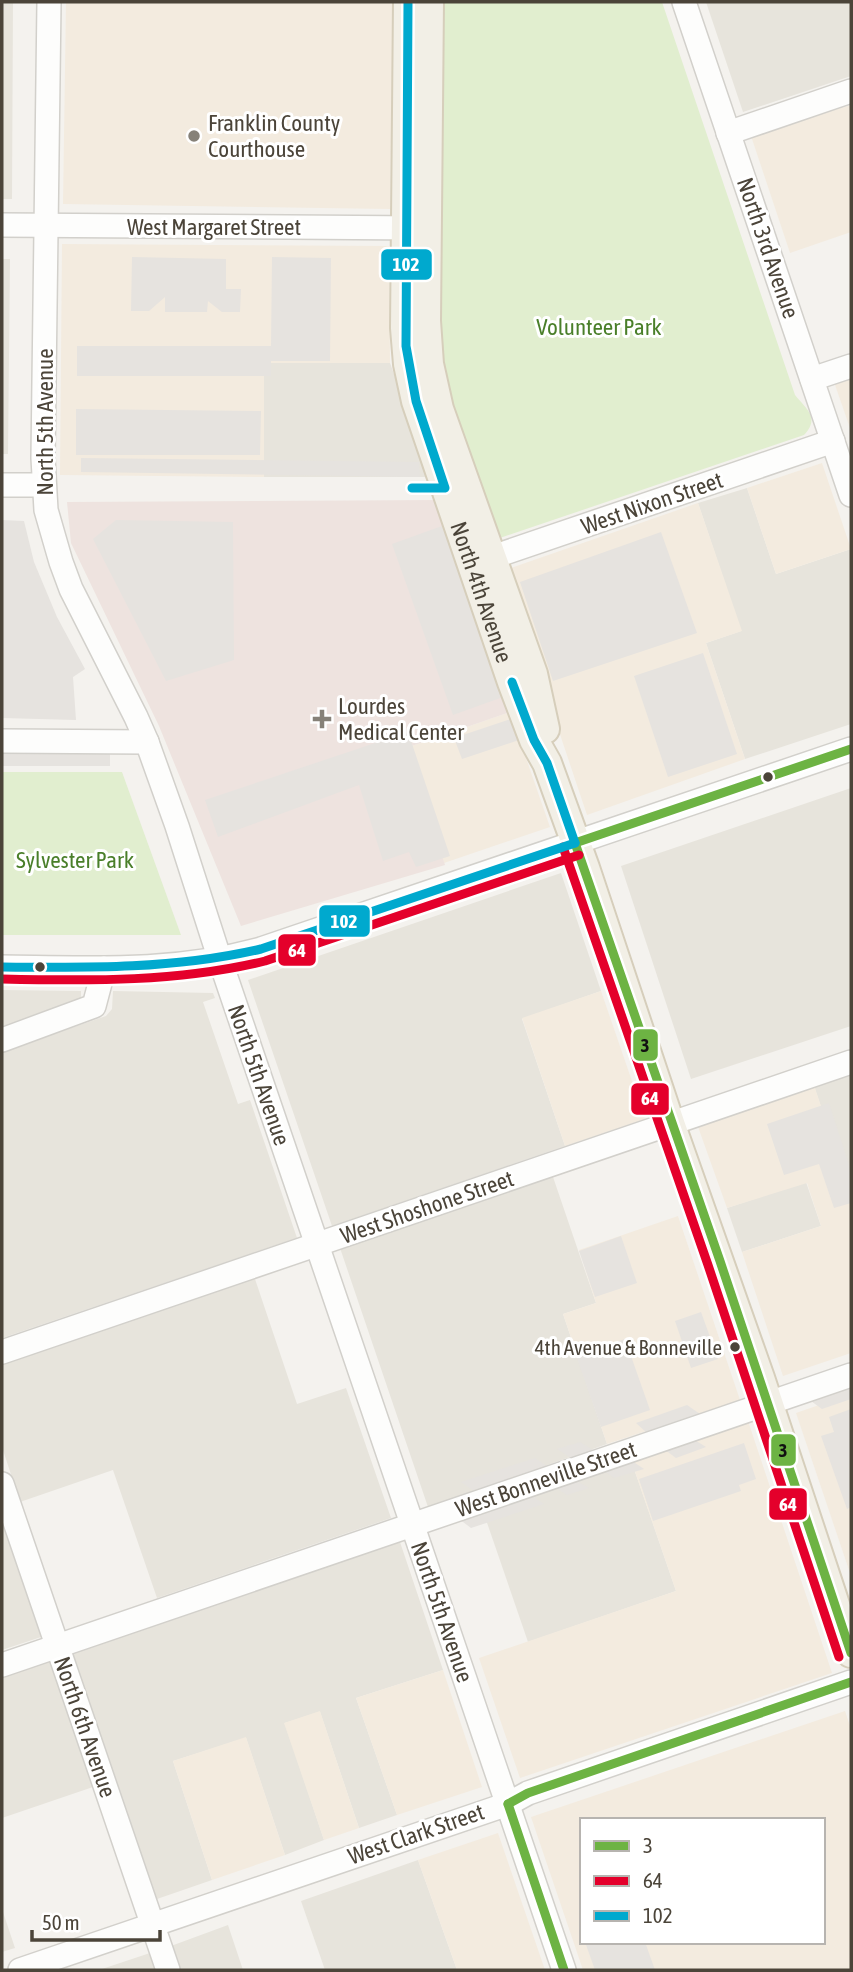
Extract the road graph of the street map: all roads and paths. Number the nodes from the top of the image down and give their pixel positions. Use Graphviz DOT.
graph roads {
  1 [pos="49,2"];
  2 [pos="408,2"];
  3 [pos="429,2"];
  4 [pos="684,2"];
  5 [pos="851,91"];
  6 [pos="728,132"];
  7 [pos="2,225"];
  8 [pos="46,226"];
  9 [pos="416,228"];
  10 [pos="851,366"];
  11 [pos="812,379"];
  12 [pos="833,441"];
  13 [pos="2,485"];
  14 [pos="43,485"];
  15 [pos="851,495"];
  16 [pos="481,561"];
  17 [pos="2,741"];
  18 [pos="146,742"];
  19 [pos="851,749"];
  20 [pos="575,844"];
  21 [pos="220,960"];
  22 [pos="2,967"];
  23 [pos="104,968"];
  24 [pos="2,1040"];
  25 [pos="851,1062"];
  26 [pos="670,1123"];
  27 [pos="317,1244"];
  28 [pos="2,1352"];
  29 [pos="851,1375"];
  30 [pos="768,1403"];
  31 [pos="2,1485"];
  32 [pos="412,1525"];
  33 [pos="57,1646"];
  34 [pos="851,1653"];
  35 [pos="2,1665"];
  36 [pos="851,1682"];
  37 [pos="508,1804"];
  38 [pos="153,1924"];
  39 [pos="20,1970"];
  40 [pos="168,1970"];
  41 [pos="564,1970"];
  1 -- 8 [label="street, North 5th Avenue"];
  2 -- 9 [label="main road, North 4th Avenue"];
  3 -- 9 [label="main road, North 4th Avenue"];
  4 -- 6 [label="street, North 3rd Avenue"];
  5 -- 6 [label="street"];
  6 -- 11 [label="street, North 3rd Avenue"];
  7 -- 8 [label="street, West Margaret Street"];
  8 -- 9 [label="street, West Margaret Street"];
  8 -- 14 [label="street, North 5th Avenue"];
  9 -- 16 [label="main road, North 4th Avenue"];
  10 -- 11 [label="street"];
  11 -- 12 [label="street, North 3rd Avenue"];
  12 -- 15 [label="street, North 3rd Avenue"];
  12 -- 16 [label="street, West Nixon Street"];
  13 -- 14 [label="street"];
  14 -- 18 [label="street, North 5th Avenue"];
  16 -- 20 [label="main road, North 4th Avenue"];
  17 -- 18 [label="street"];
  18 -- 21 [label="street, North 5th Avenue"];
  19 -- 20 [label="street"];
  20 -- 21 [label="street"];
  20 -- 26 [label="main road, North 4th Avenue"];
  21 -- 23 [label="street"];
  21 -- 27 [label="street, North 5th Avenue"];
  22 -- 23 [label="street"];
  23 -- 24 [label="street"];
  25 -- 26 [label="street, West Shoshone Street"];
  26 -- 27 [label="street, West Shoshone Street"];
  26 -- 30 [label="main road, North 4th Avenue"];
  27 -- 28 [label="street, West Shoshone Street"];
  27 -- 32 [label="street, North 5th Avenue"];
  29 -- 30 [label="street, West Bonneville Street"];
  30 -- 32 [label="street, West Bonneville Street"];
  30 -- 34 [label="main road, North 4th Avenue"];
  31 -- 33 [label="street, North 6th Avenue"];
  32 -- 33 [label="street, West Bonneville Street"];
  32 -- 37 [label="street, North 5th Avenue"];
  33 -- 35 [label="street, West Bonneville Street"];
  33 -- 38 [label="street, North 6th Avenue"];
  36 -- 37 [label="street, West Clark Street"];
  37 -- 38 [label="street, West Clark Street"];
  37 -- 41 [label="street, North 5th Avenue"];
  38 -- 39 [label="street, West Clark Street"];
  38 -- 40 [label="street, North 6th Avenue"];
}
